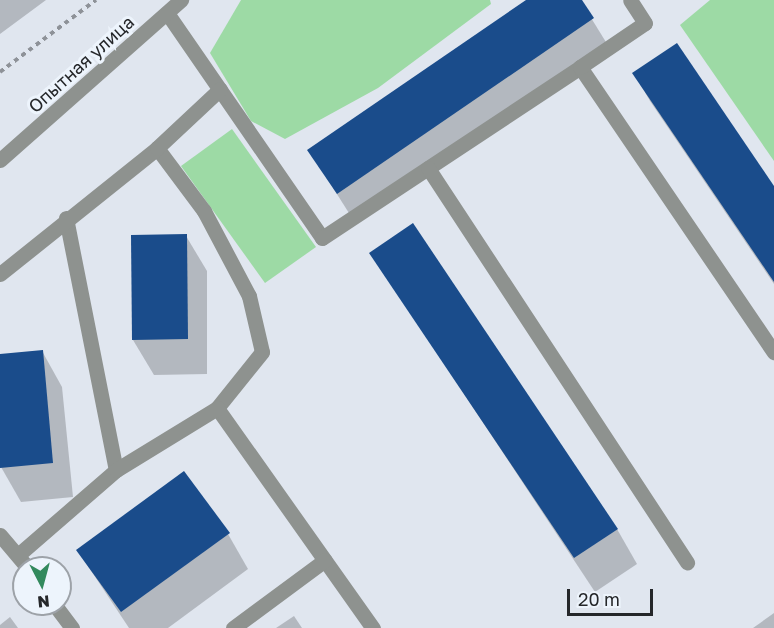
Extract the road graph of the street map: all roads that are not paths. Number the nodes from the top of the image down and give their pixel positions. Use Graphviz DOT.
graph roads {
  1 [pos="181,0"];
  2 [pos="630,0"];
  3 [pos="167,13"];
  4 [pos="580,67"];
  5 [pos="220,89"];
  6 [pos="158,148"];
  7 [pos="4,159"];
  8 [pos="428,168"];
  9 [pos="66,218"];
  10 [pos="0,274"];
  11 [pos="774,352"];
  12 [pos="217,408"];
  13 [pos="116,470"];
  14 [pos="0,535"];
  15 [pos="18,555"];
  16 [pos="325,560"];
  17 [pos="687,562"];
  18 [pos="233,628"];
  19 [pos="373,628"];
  1 -- 3 [label="street, Опытная улица"];
  2 -- 4 [label="street"];
  3 -- 5 [label="street"];
  3 -- 7 [label="street, Опытная улица"];
  4 -- 8 [label="street"];
  4 -- 11 [label="street"];
  5 -- 6 [label="street"];
  5 -- 8 [label="street"];
  6 -- 9 [label="street"];
  6 -- 12 [label="street"];
  8 -- 17 [label="street"];
  9 -- 10 [label="street"];
  9 -- 13 [label="street"];
  12 -- 13 [label="street"];
  12 -- 16 [label="street"];
  13 -- 15 [label="street"];
  14 -- 15 [label="street"];
  16 -- 18 [label="street"];
  16 -- 19 [label="street"];
}
